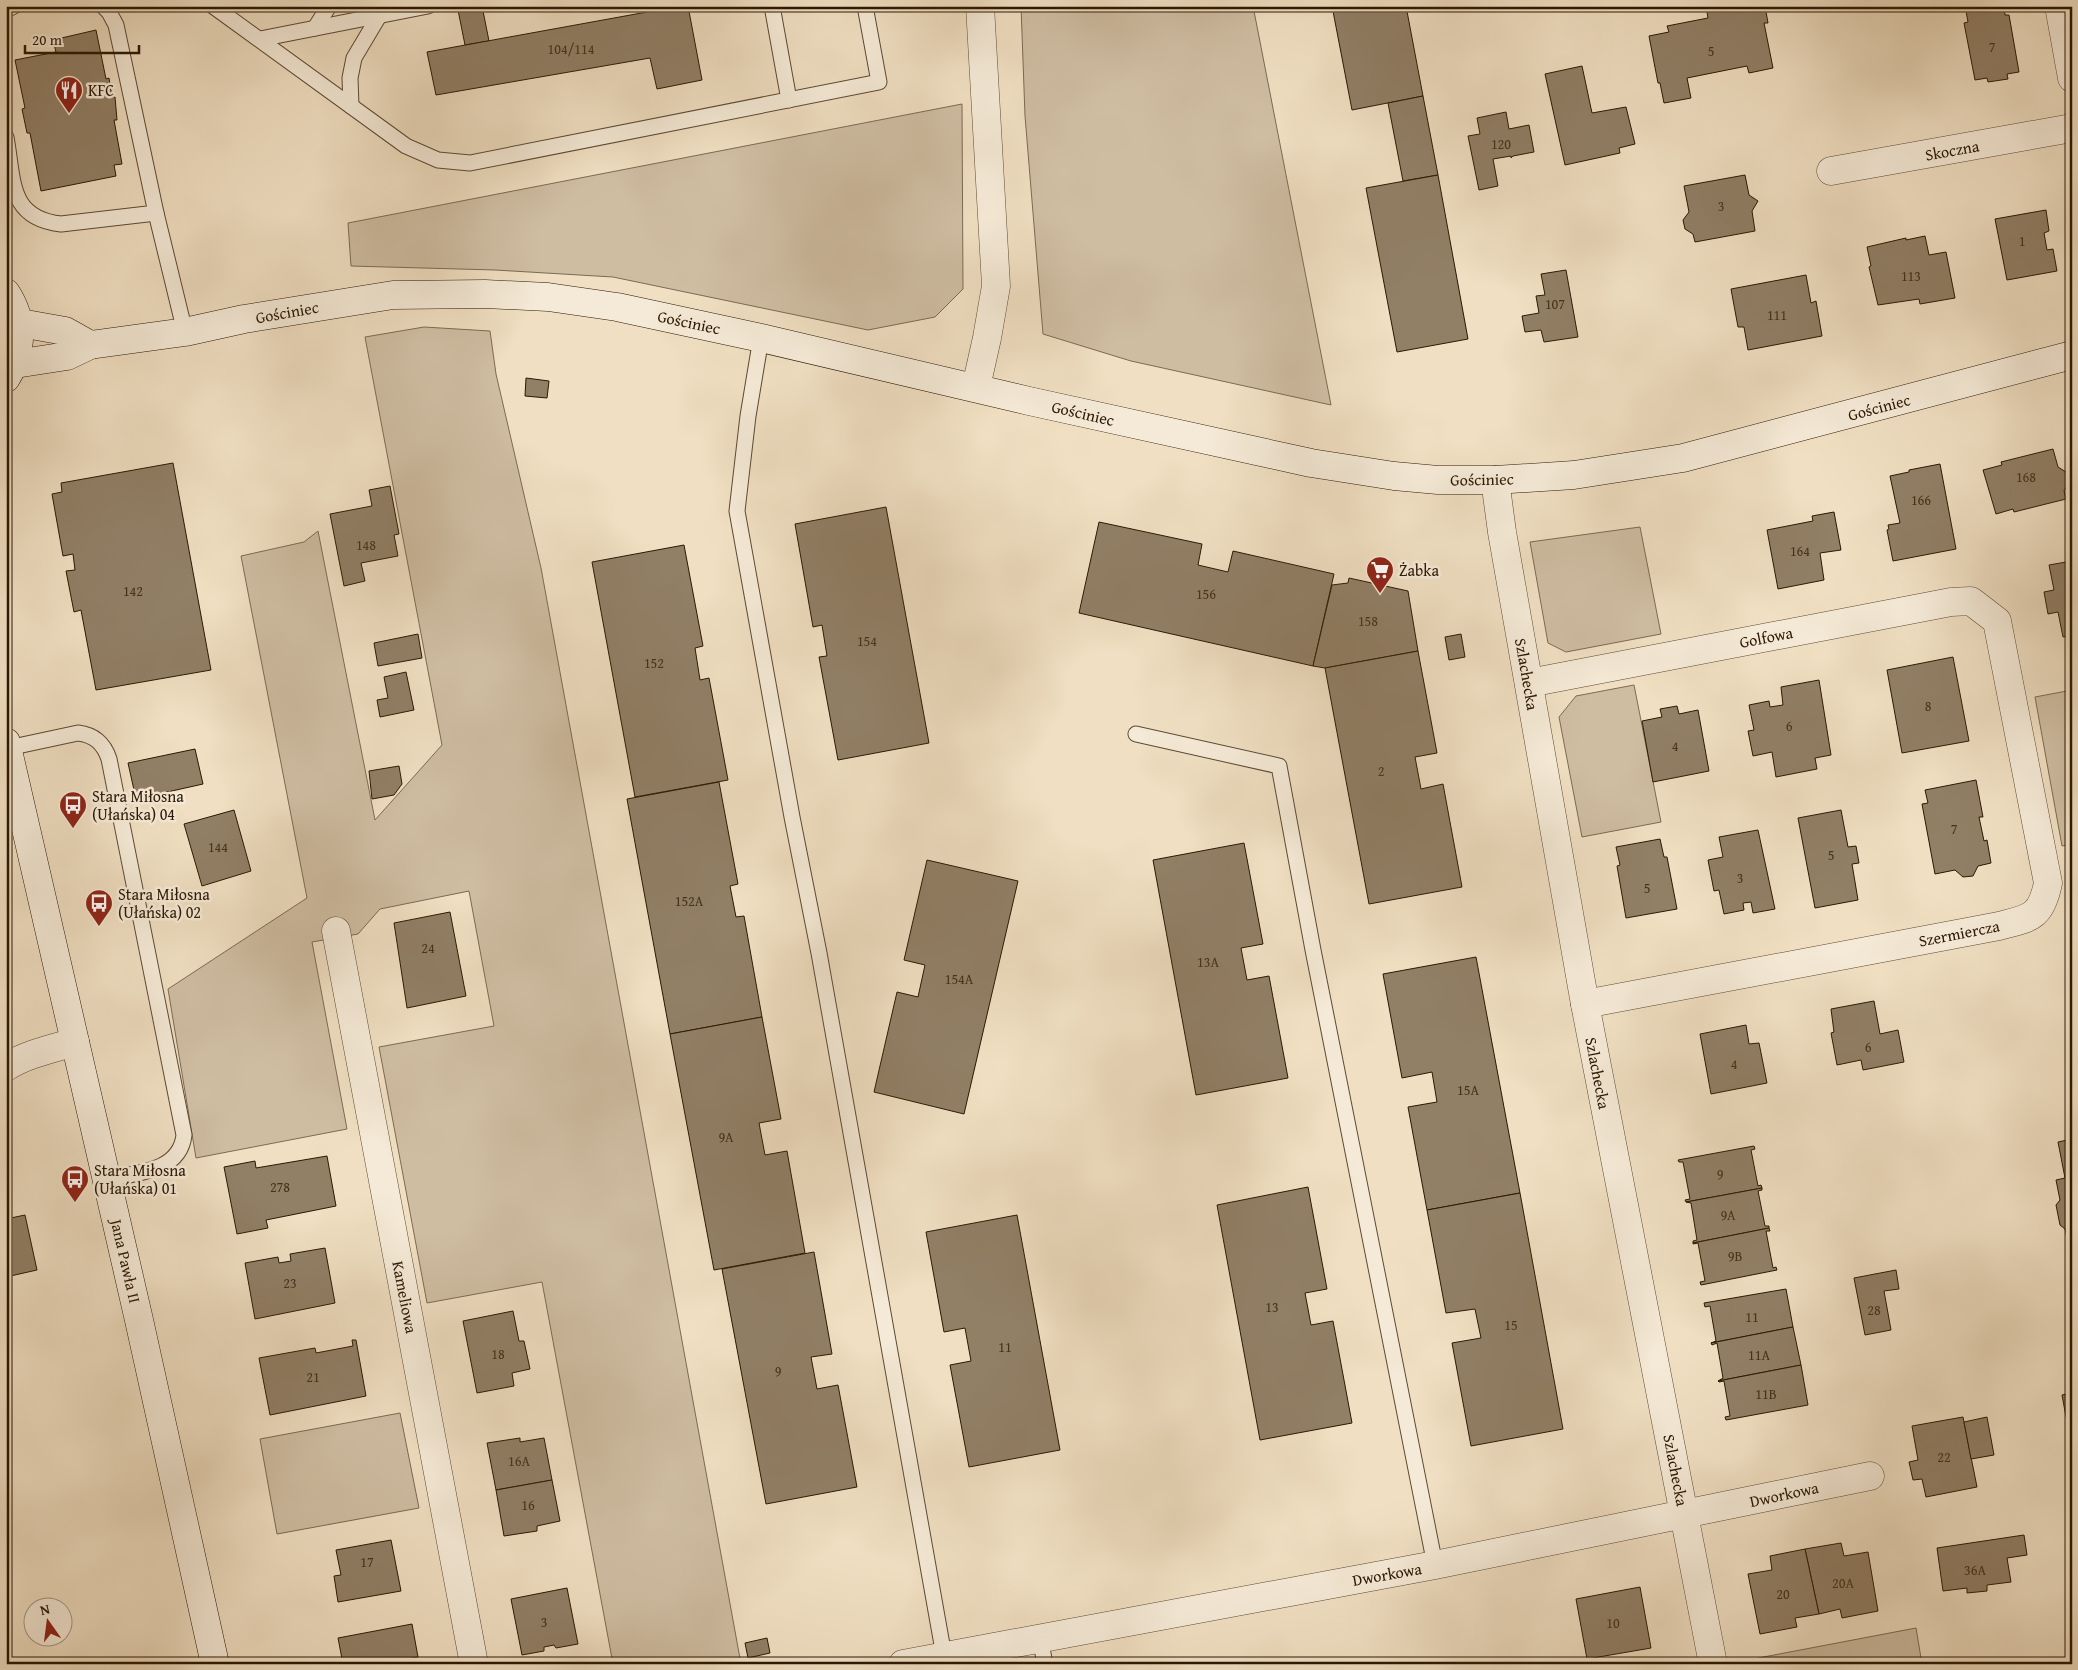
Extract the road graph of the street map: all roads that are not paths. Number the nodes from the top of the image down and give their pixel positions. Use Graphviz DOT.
graph roads {
  1 [pos="14,6"];
  2 [pos="103,6"];
  3 [pos="213,6"];
  4 [pos="329,6"];
  5 [pos="428,6"];
  6 [pos="772,6"];
  7 [pos="865,6"];
  8 [pos="980,6"];
  9 [pos="2059,6"];
  10 [pos="6,10"];
  11 [pos="379,16"];
  12 [pos="315,28"];
  13 [pos="260,39"];
  14 [pos="2072,78"];
  15 [pos="789,100"];
  16 [pos="351,106"];
  17 [pos="2072,128"];
  18 [pos="6,137"];
  19 [pos="1831,171"];
  20 [pos="156,213"];
  21 [pos="6,294"];
  22 [pos="20,323"];
  23 [pos="185,332"];
  24 [pos="761,338"];
  25 [pos="90,345"];
  26 [pos="2072,355"];
  27 [pos="11,371"];
  28 [pos="976,387"];
  29 [pos="1495,480"];
  30 [pos="1997,621"];
  31 [pos="1529,683"];
  32 [pos="1136,734"];
  33 [pos="7,745"];
  34 [pos="336,931"];
  35 [pos="1585,1004"];
  36 [pos="75,1042"];
  37 [pos="6,1067"];
  38 [pos="106,1179"];
  39 [pos="1870,1476"];
  40 [pos="1684,1515"];
  41 [pos="1436,1565"];
  42 [pos="1042,1651"];
  43 [pos="944,1656"];
  44 [pos="215,1664"];
  45 [pos="474,1664"];
  46 [pos="903,1664"];
  47 [pos="1713,1664"];
  1 -- 10 [label="lane"];
  2 -- 20 [label="lane"];
  3 -- 13 [label="lane"];
  4 -- 12 [label="lane"];
  5 -- 11 [label="lane"];
  6 -- 15 [label="lane"];
  7 -- 15 [label="lane"];
  8 -- 28 [label="street"];
  9 -- 14 [label="street"];
  11 -- 12 [label="lane"];
  11 -- 16 [label="lane"];
  12 -- 13 [label="lane"];
  13 -- 16 [label="lane"];
  15 -- 16 [label="lane"];
  17 -- 19 [label="street, Skoczna"];
  18 -- 20 [label="lane"];
  20 -- 23 [label="lane"];
  21 -- 22 [label="street"];
  22 -- 25 [label="street"];
  22 -- 27 [label="street"];
  23 -- 24 [label="street, Gościniec"];
  23 -- 25 [label="street, Gościniec"];
  24 -- 28 [label="street, Gościniec"];
  24 -- 43 [label="lane"];
  25 -- 27 [label="street, Gościniec"];
  26 -- 29 [label="street, Gościniec"];
  28 -- 29 [label="street, Gościniec"];
  29 -- 31 [label="street, Szlachecka"];
  30 -- 31 [label="street, Golfowa"];
  30 -- 35 [label="street, Szermiercza"];
  31 -- 35 [label="street, Szlachecka"];
  32 -- 41 [label="lane"];
  33 -- 36 [label="street, Jana Pawła II"];
  33 -- 38 [label="lane"];
  34 -- 45 [label="street, Kameliowa"];
  35 -- 40 [label="street, Szlachecka"];
  36 -- 37 [label="street"];
  36 -- 38 [label="street, Jana Pawła II"];
  38 -- 44 [label="street, Jana Pawła II"];
  39 -- 40 [label="street, Dworkowa"];
  40 -- 41 [label="street, Dworkowa"];
  40 -- 47 [label="street, Szlachecka"];
  41 -- 42 [label="street, Dworkowa"];
  42 -- 43 [label="street, Dworkowa"];
  43 -- 46 [label="street, Dworkowa"];
}
